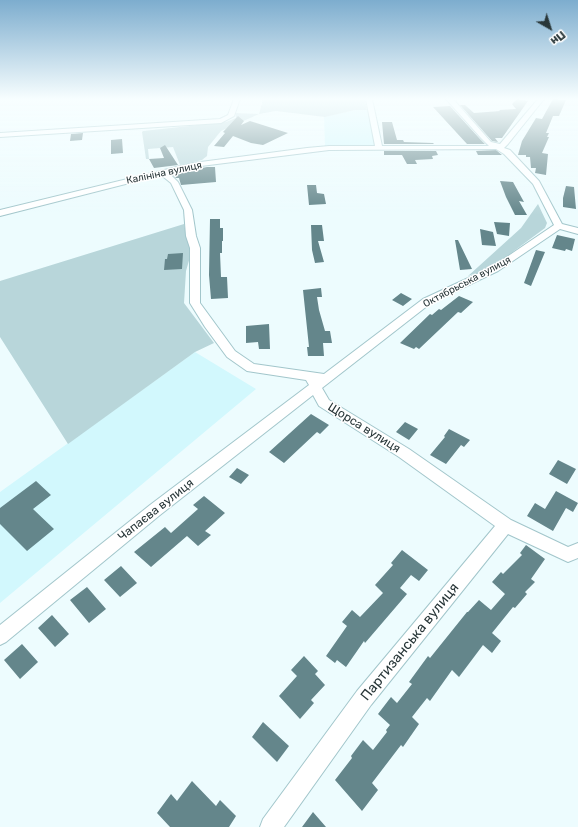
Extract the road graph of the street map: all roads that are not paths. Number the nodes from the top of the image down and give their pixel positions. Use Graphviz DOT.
graph roads {
  1 [pos="377,138"];
  2 [pos="484,138"];
  3 [pos="510,138"];
  4 [pos="498,147"];
  5 [pos="379,148"];
  6 [pos="163,172"];
  7 [pos="0,213"];
  8 [pos="559,226"];
  9 [pos="578,231"];
  10 [pos="312,382"];
  11 [pos="324,403"];
  12 [pos="294,404"];
  13 [pos="506,525"];
  14 [pos="578,550"];
  15 [pos="0,636"];
  16 [pos="271,827"];
  1 -- 5 [label="street"];
  2 -- 4 [label="street"];
  3 -- 4 [label="street"];
  4 -- 5 [label="street, Калініна вулиця"];
  4 -- 8 [label="street"];
  5 -- 6 [label="street, Калініна вулиця"];
  6 -- 7 [label="street, Калініна вулиця"];
  6 -- 10 [label="street"];
  8 -- 9 [label="street"];
  8 -- 10 [label="street, Октябрьська вулиця"];
  10 -- 11 [label="street, Щорса вулиця"];
  10 -- 12 [label="street, Чапаєва вулиця"];
  11 -- 12 [label="street"];
  11 -- 13 [label="street, Щорса вулиця"];
  12 -- 15 [label="street, Чапаєва вулиця"];
  13 -- 14 [label="street"];
  13 -- 16 [label="street, Партизанська вулиця"];
}
